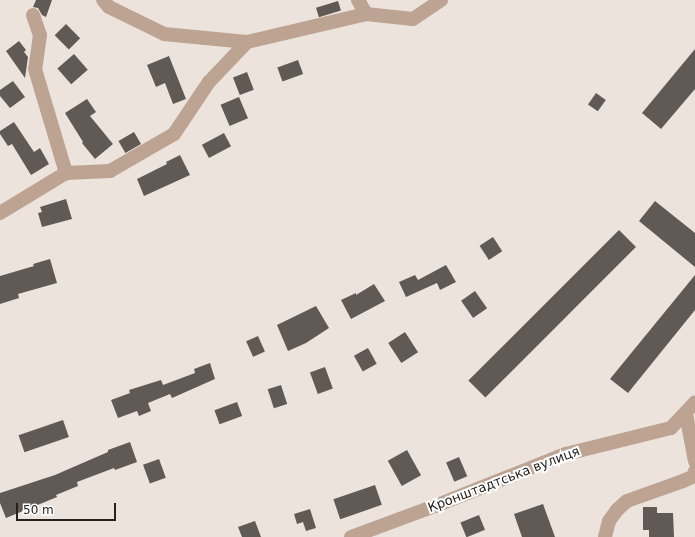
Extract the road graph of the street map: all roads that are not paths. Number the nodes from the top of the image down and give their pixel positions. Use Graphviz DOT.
graph roads {
  1 [pos="103,0"];
  2 [pos="358,0"];
  3 [pos="441,0"];
  4 [pos="366,14"];
  5 [pos="33,15"];
  6 [pos="247,42"];
  7 [pos="66,173"];
  8 [pos="0,213"];
  9 [pos="695,402"];
  10 [pos="686,414"];
  11 [pos="695,461"];
  12 [pos="695,471"];
  13 [pos="352,537"];
  14 [pos="605,537"];
  1 -- 6 [label="street"];
  2 -- 4 [label="street"];
  3 -- 4 [label="street"];
  4 -- 6 [label="street"];
  5 -- 7 [label="street"];
  6 -- 7 [label="street"];
  7 -- 8 [label="street"];
  9 -- 10 [label="street, Кронштадтська вулиця"];
  10 -- 11 [label="street"];
  10 -- 13 [label="street, Кронштадтська вулиця"];
  12 -- 14 [label="street"];
}
